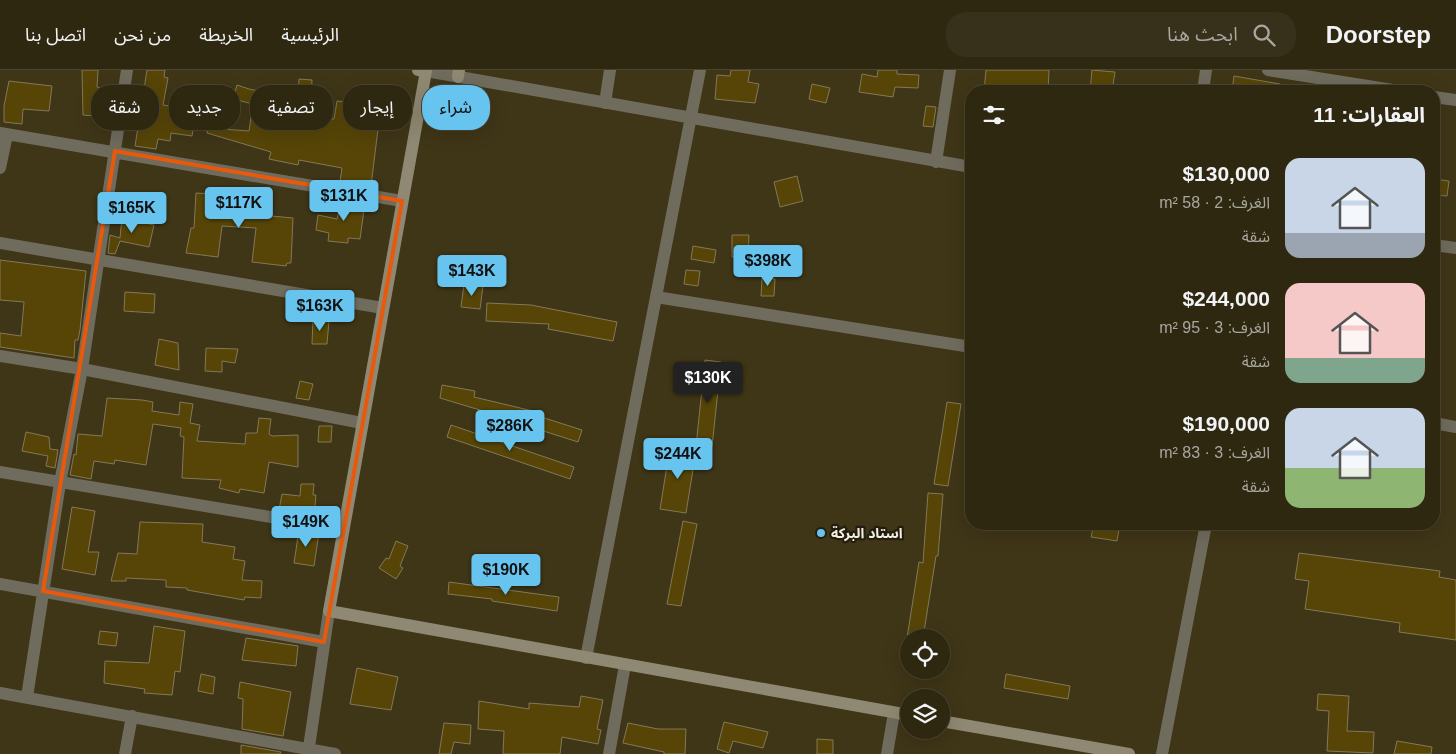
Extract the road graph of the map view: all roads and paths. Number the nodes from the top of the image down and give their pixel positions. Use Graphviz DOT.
graph roads {
  1 [pos="127,70"];
  2 [pos="610,70"];
  3 [pos="700,70"];
  4 [pos="950,70"];
  5 [pos="1206,70"];
  6 [pos="1268,70"];
  7 [pos="422,71"];
  8 [pos="458,74"];
  9 [pos="1204,85"];
  10 [pos="1361,85"];
  11 [pos="1440,98"];
  12 [pos="1456,100"];
  13 [pos="604,103"];
  14 [pos="690,119"];
  15 [pos="3,134"];
  16 [pos="115,151"];
  17 [pos="936,162"];
  18 [pos="965,166"];
  19 [pos="0,168"];
  20 [pos="402,201"];
  21 [pos="0,243"];
  22 [pos="1440,246"];
  23 [pos="1456,248"];
  24 [pos="99,259"];
  25 [pos="656,297"];
  26 [pos="383,308"];
  27 [pos="965,346"];
  28 [pos="0,356"];
  29 [pos="82,369"];
  30 [pos="362,423"];
  31 [pos="1440,424"];
  32 [pos="1456,427"];
  33 [pos="0,472"];
  34 [pos="60,483"];
  35 [pos="343,528"];
  36 [pos="1205,530"];
  37 [pos="0,584"];
  38 [pos="43,591"];
  39 [pos="329,611"];
  40 [pos="324,642"];
  41 [pos="586,658"];
  42 [pos="625,665"];
  43 [pos="0,693"];
  44 [pos="27,697"];
  45 [pos="894,713"];
  46 [pos="900,714"];
  47 [pos="132,716"];
  48 [pos="950,723"];
  49 [pos="308,752"];
  50 [pos="125,754"];
  51 [pos="335,754"];
  52 [pos="609,754"];
  53 [pos="886,754"];
  54 [pos="1129,754"];
  55 [pos="1162,754"];
  1 -- 16 [label="street"];
  2 -- 13 [label="street"];
  3 -- 14 [label="street"];
  4 -- 17 [label="street"];
  5 -- 9 [label="street"];
  6 -- 10 [label="street"];
  7 -- 8 [label="street"];
  7 -- 20 [label="street"];
  8 -- 13 [label="street"];
  11 -- 12 [label="street"];
  13 -- 14 [label="street"];
  14 -- 17 [label="street"];
  14 -- 25 [label="street"];
  15 -- 16 [label="street"];
  15 -- 19 [label="street"];
  16 -- 20 [label="street"];
  16 -- 24 [label="street"];
  17 -- 18 [label="street"];
  20 -- 26 [label="street"];
  21 -- 24 [label="street"];
  22 -- 23 [label="street"];
  24 -- 26 [label="street"];
  24 -- 29 [label="street"];
  25 -- 27 [label="street"];
  25 -- 41 [label="street"];
  26 -- 30 [label="street"];
  28 -- 29 [label="street"];
  29 -- 30 [label="street"];
  29 -- 34 [label="street"];
  30 -- 35 [label="street"];
  31 -- 32 [label="street"];
  33 -- 34 [label="street"];
  34 -- 35 [label="street"];
  34 -- 38 [label="street"];
  35 -- 39 [label="street"];
  36 -- 55 [label="street"];
  37 -- 38 [label="street"];
  38 -- 40 [label="street"];
  38 -- 44 [label="street"];
  39 -- 40 [label="street"];
  39 -- 41 [label="street"];
  40 -- 49 [label="street"];
  41 -- 42 [label="street"];
  42 -- 45 [label="street"];
  42 -- 52 [label="street"];
  43 -- 44 [label="street"];
  44 -- 47 [label="street"];
  45 -- 46 [label="street"];
  45 -- 53 [label="street"];
  47 -- 49 [label="street"];
  47 -- 50 [label="street"];
  48 -- 54 [label="street"];
  49 -- 51 [label="street"];
}
